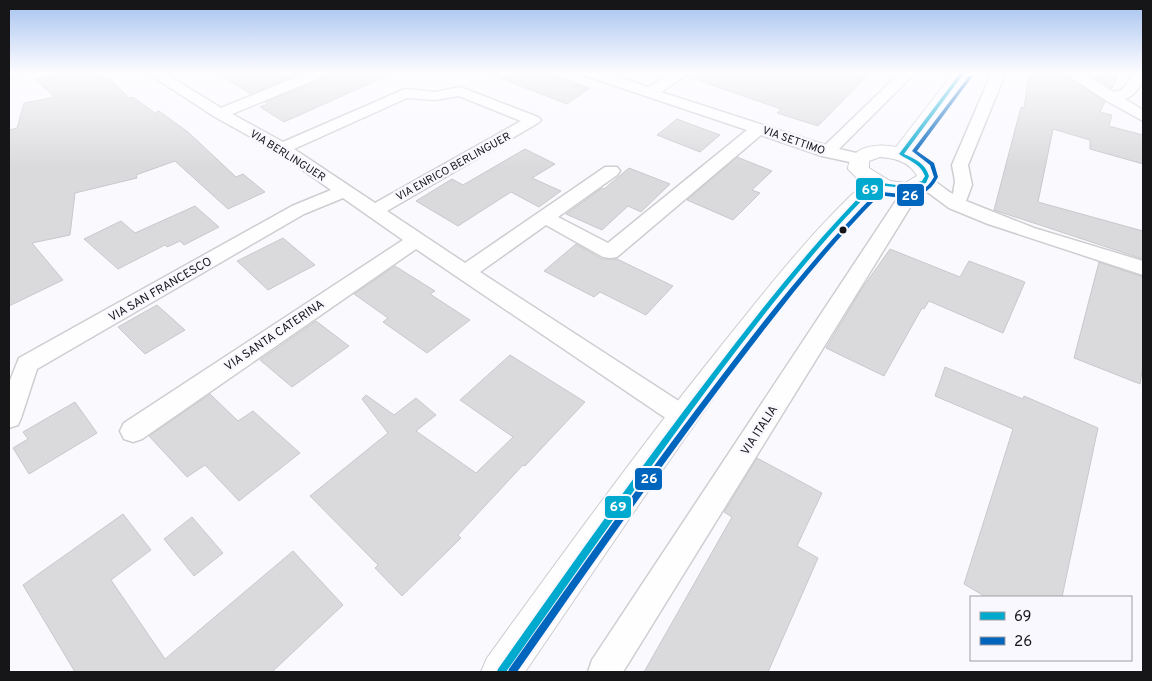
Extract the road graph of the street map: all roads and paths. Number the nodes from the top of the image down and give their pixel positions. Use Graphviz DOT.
graph roads {
  1 [pos="204,104"];
  2 [pos="245,104"];
  3 [pos="381,104"];
  4 [pos="492,104"];
  5 [pos="686,104"];
  6 [pos="876,104"];
  7 [pos="939,104"];
  8 [pos="986,104"];
  9 [pos="1122,104"];
  10 [pos="220,114"];
  11 [pos="1143,116"];
  12 [pos="760,128"];
  13 [pos="282,148"];
  14 [pos="828,152"];
  15 [pos="900,154"];
  16 [pos="859,159"];
  17 [pos="611,171"];
  18 [pos="876,183"];
  19 [pos="919,185"];
  20 [pos="344,191"];
  21 [pos="956,204"];
  22 [pos="374,211"];
  23 [pos="544,217"];
  24 [pos="416,240"];
  25 [pos="1143,268"];
  26 [pos="466,272"];
  27 [pos="682,416"];
  28 [pos="9,418"];
  29 [pos="133,431"];
  30 [pos="501,672"];
  31 [pos="604,672"];
  1 -- 10 [label="street, VIA BERLINGUER"];
  2 -- 10 [label="street"];
  3 -- 13 [label="street, VIA ENRICO BERLINGUER"];
  4 -- 22 [label="street, VIA ENRICO BERLINGUER"];
  5 -- 12 [label="street, VIA SETTIMO"];
  6 -- 14 [label="street"];
  7 -- 15 [label="street"];
  8 -- 21 [label="street"];
  9 -- 11 [label="street"];
  10 -- 13 [label="street, VIA BERLINGUER"];
  12 -- 14 [label="street, VIA SETTIMO"];
  12 -- 23 [label="street"];
  13 -- 20 [label="street, VIA BERLINGUER"];
  14 -- 16 [label="street, VIA SETTIMO"];
  15 -- 16 [label="street"];
  15 -- 19 [label="street"];
  16 -- 18 [label="street"];
  17 -- 23 [label="street"];
  18 -- 19 [label="street"];
  18 -- 27 [label="street"];
  19 -- 21 [label="street"];
  19 -- 31 [label="street, VIA ITALIA"];
  20 -- 22 [label="street"];
  20 -- 28 [label="street, VIA SAN FRANCESCO"];
  21 -- 25 [label="street"];
  22 -- 24 [label="street"];
  23 -- 26 [label="street"];
  24 -- 26 [label="street"];
  24 -- 29 [label="street, VIA SANTA CATERINA"];
  26 -- 27 [label="street"];
  27 -- 30 [label="street"];
}
